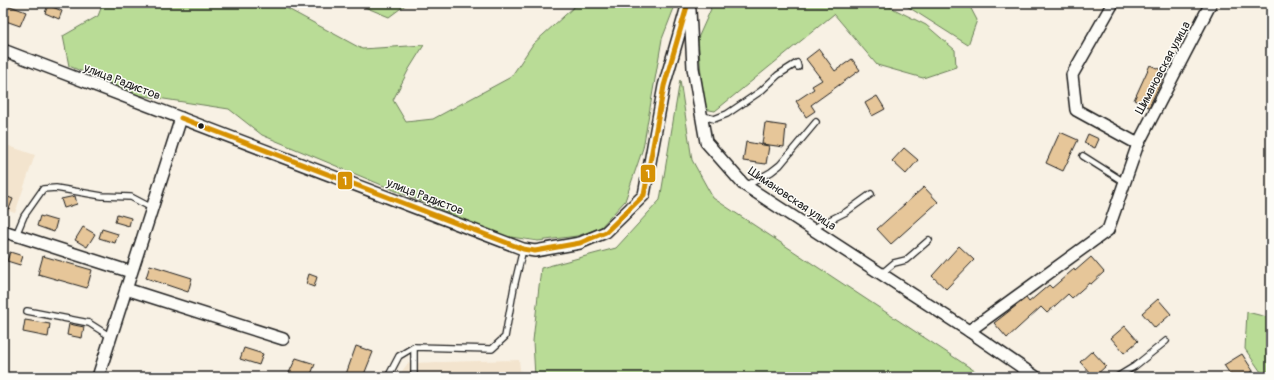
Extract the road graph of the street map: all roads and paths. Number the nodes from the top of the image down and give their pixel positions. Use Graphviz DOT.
graph roads {
  1 [pos="689,3"];
  2 [pos="1114,3"];
  3 [pos="1211,3"];
  4 [pos="3,50"];
  5 [pos="798,67"];
  6 [pos="700,115"];
  7 [pos="180,118"];
  8 [pos="816,122"];
  9 [pos="1138,144"];
  10 [pos="1082,156"];
  11 [pos="1124,182"];
  12 [pos="746,186"];
  13 [pos="871,194"];
  14 [pos="152,208"];
  15 [pos="812,229"];
  16 [pos="3,231"];
  17 [pos="16,235"];
  18 [pos="929,240"];
  19 [pos="524,249"];
  20 [pos="132,272"];
  21 [pos="881,274"];
  22 [pos="126,289"];
  23 [pos="27,311"];
  24 [pos="969,331"];
  25 [pos="111,337"];
  26 [pos="283,339"];
  27 [pos="1166,341"];
  28 [pos="414,347"];
  29 [pos="98,377"];
  30 [pos="388,377"];
  31 [pos="414,377"];
  32 [pos="1036,377"];
  33 [pos="1117,377"];
  1 -- 6 [label="street, Шимановская улица"];
  1 -- 19 [label="street, улица Радистов"];
  2 -- 9 [label="street"];
  3 -- 9 [label="street, Шимановская улица"];
  4 -- 7 [label="street, улица Радистов"];
  5 -- 6 [label="lane"];
  6 -- 12 [label="street, Шимановская улица"];
  7 -- 14 [label="street"];
  7 -- 19 [label="street, улица Радистов"];
  8 -- 12 [label="lane"];
  9 -- 11 [label="street, Шимановская улица"];
  10 -- 11 [label="lane"];
  11 -- 24 [label="street, Шимановская улица"];
  12 -- 15 [label="street, Шимановская улица"];
  13 -- 15 [label="lane"];
  14 -- 17 [label="lane"];
  14 -- 20 [label="street"];
  15 -- 21 [label="street, Шимановская улица"];
  16 -- 17 [label="street"];
  17 -- 20 [label="street"];
  18 -- 21 [label="lane"];
  19 -- 28 [label="lane"];
  20 -- 22 [label="street"];
  21 -- 24 [label="street, Шимановская улица"];
  22 -- 25 [label="street"];
  22 -- 26 [label="street"];
  23 -- 25 [label="lane"];
  24 -- 32 [label="street, Шимановская улица"];
  25 -- 29 [label="street"];
  27 -- 33 [label="lane"];
  28 -- 30 [label="lane"];
  28 -- 31 [label="lane"];
}
